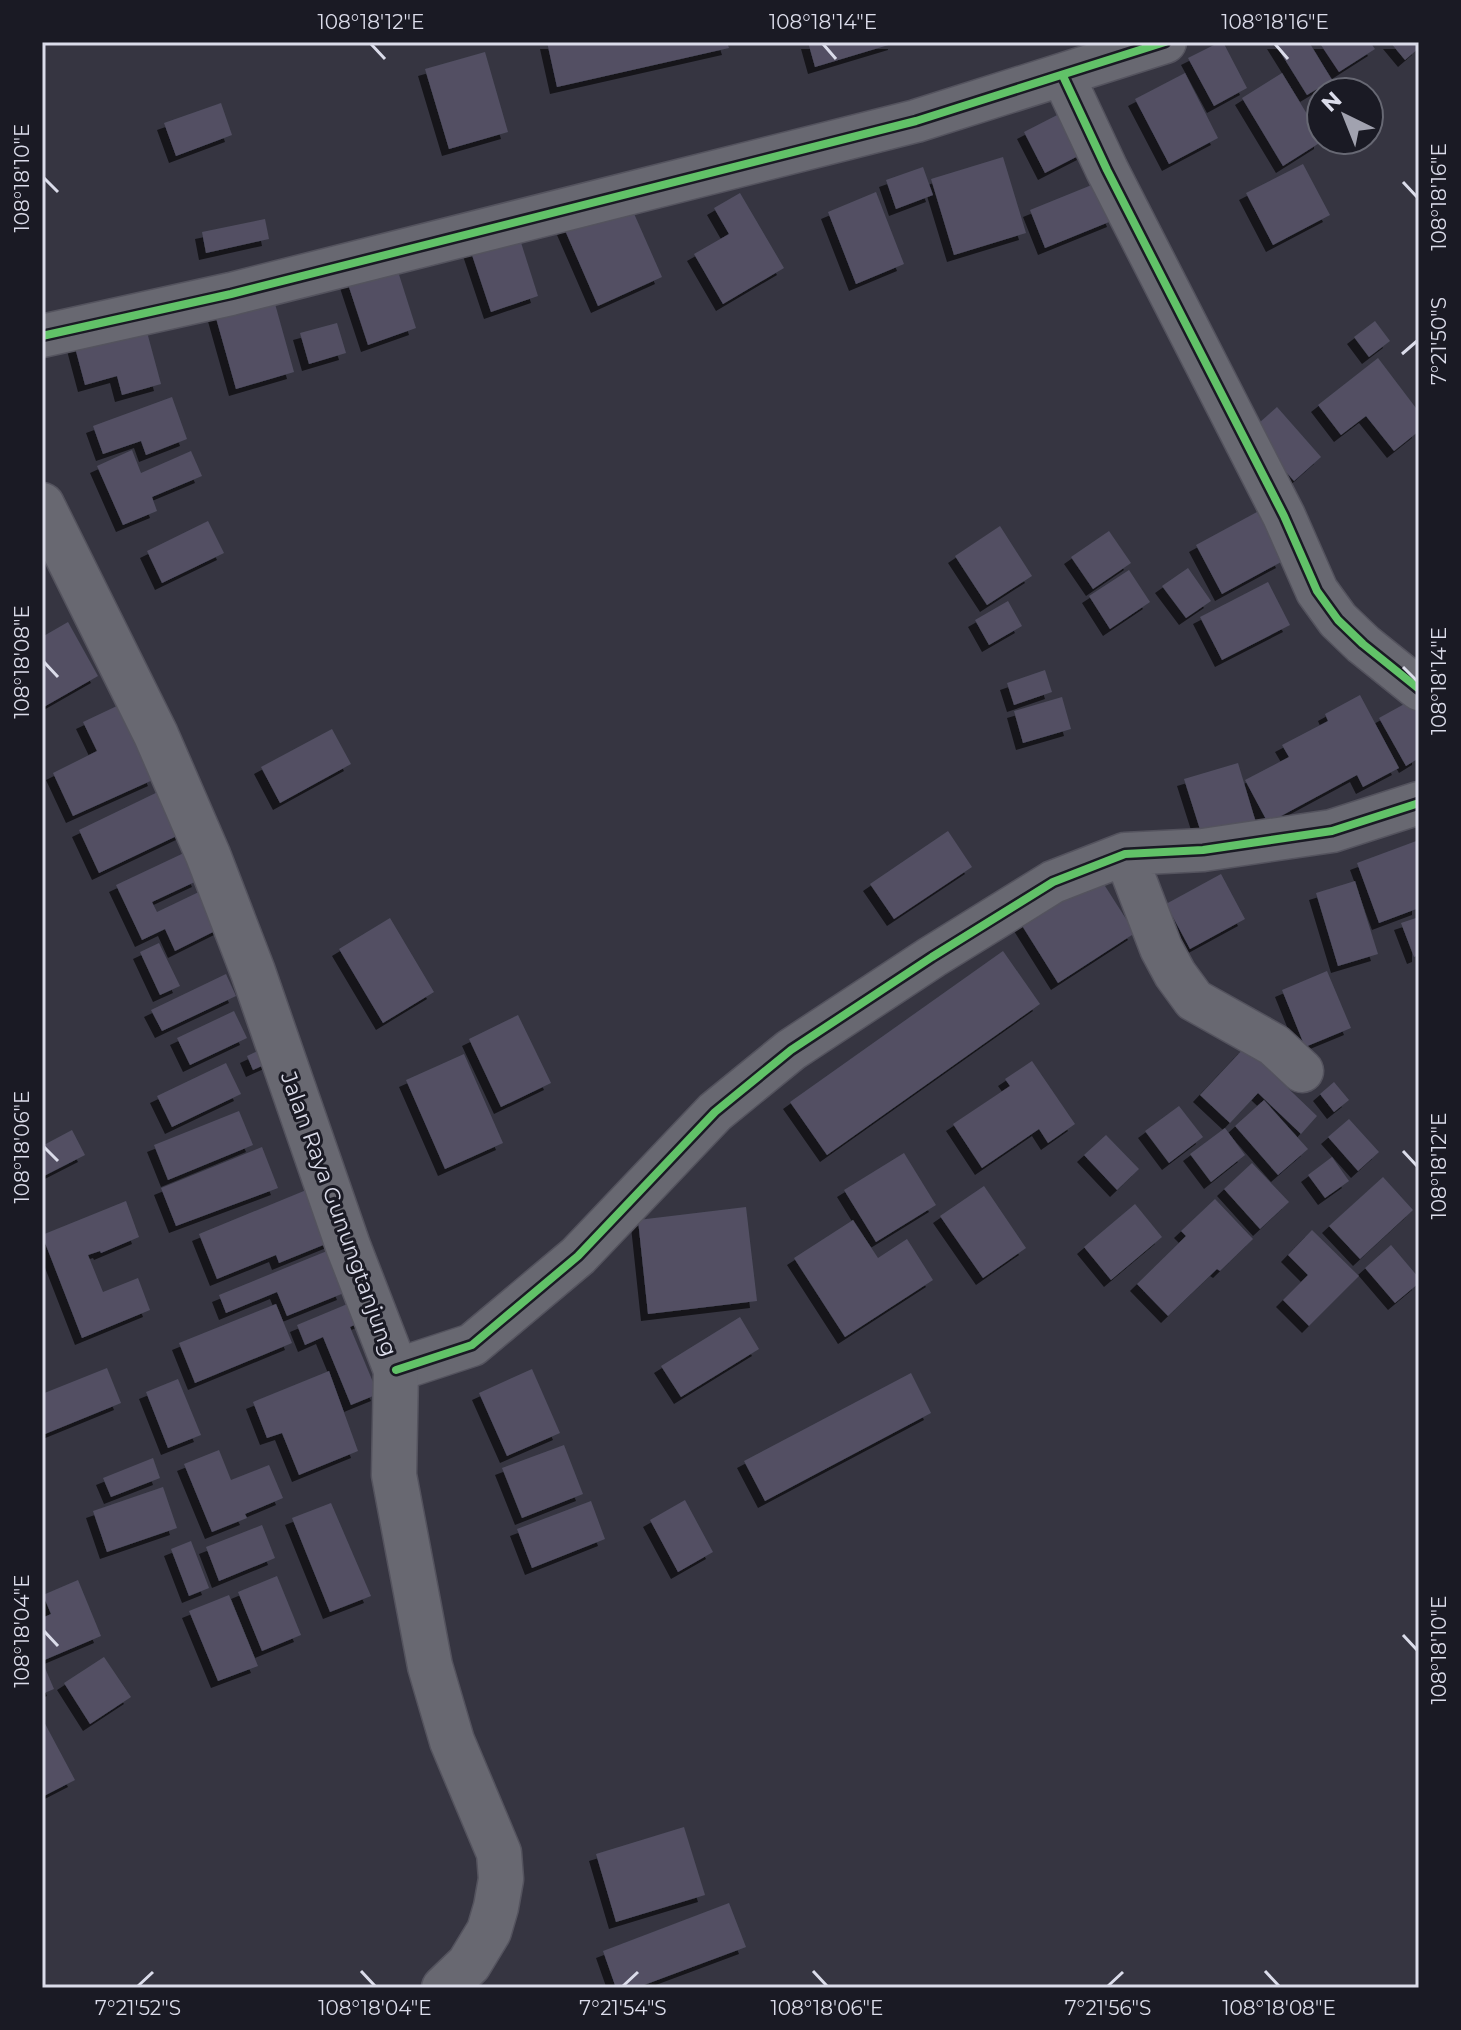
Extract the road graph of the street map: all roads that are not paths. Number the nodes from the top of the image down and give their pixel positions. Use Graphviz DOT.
graph roads {
  1 [pos="1149,45"];
  2 [pos="1063,76"];
  3 [pos="42,336"];
  4 [pos="42,505"];
  5 [pos="1419,689"];
  6 [pos="1419,803"];
  7 [pos="1125,854"];
  8 [pos="1302,1071"];
  9 [pos="396,1370"];
  10 [pos="444,1988"];
  1 -- 2 [label="street"];
  2 -- 3 [label="street"];
  2 -- 5 [label="street"];
  4 -- 9 [label="main road, Jalan Raya Gunungtanjung"];
  6 -- 7 [label="street"];
  7 -- 8 [label="street"];
  7 -- 9 [label="street"];
  9 -- 10 [label="main road, Jalan Raya Gunungtanjung"];
}
